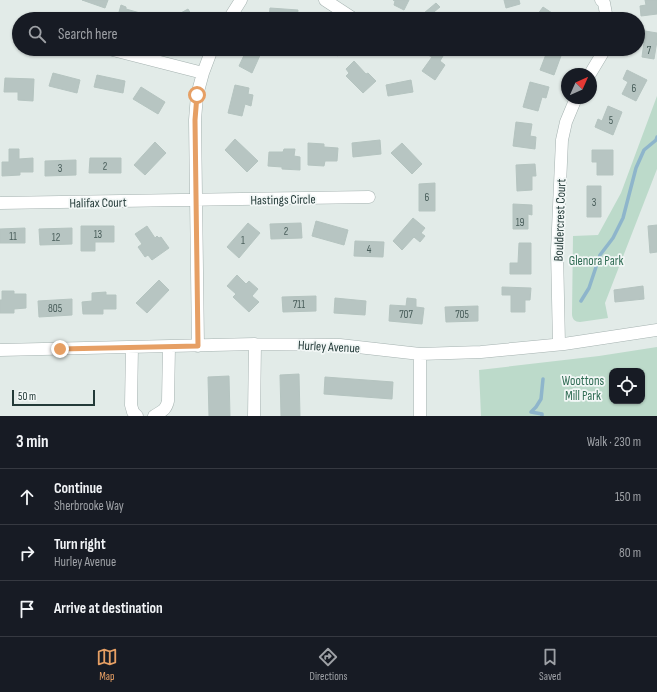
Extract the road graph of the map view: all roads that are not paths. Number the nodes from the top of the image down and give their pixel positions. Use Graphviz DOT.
graph roads {
  1 [pos="241,0"];
  2 [pos="325,0"];
  3 [pos="601,0"];
  4 [pos="233,12"];
  5 [pos="343,12"];
  6 [pos="606,12"];
  7 [pos="136,56"];
  8 [pos="209,56"];
  9 [pos="601,56"];
  10 [pos="594,68"];
  11 [pos="203,73"];
  12 [pos="574,104"];
  13 [pos="369,197"];
  14 [pos="196,200"];
  15 [pos="0,203"];
  16 [pos="657,330"];
  17 [pos="255,344"];
  18 [pos="559,344"];
  19 [pos="198,346"];
  20 [pos="132,347"];
  21 [pos="169,347"];
  22 [pos="0,350"];
  23 [pos="420,354"];
  24 [pos="137,416"];
  25 [pos="154,416"];
  26 [pos="254,416"];
  27 [pos="420,416"];
  1 -- 4 [label="street"];
  2 -- 5 [label="street"];
  3 -- 6 [label="street"];
  7 -- 11 [label="street"];
  8 -- 11 [label="street"];
  9 -- 10 [label="street"];
  11 -- 14 [label="street"];
  12 -- 18 [label="street, Bouldercrest Court"];
  13 -- 14 [label="street, Hastings Circle"];
  14 -- 15 [label="street, Halifax Court"];
  14 -- 19 [label="street"];
  16 -- 18 [label="street, Hurley Avenue"];
  17 -- 19 [label="street, Hurley Avenue"];
  17 -- 23 [label="street, Hurley Avenue"];
  17 -- 26 [label="street"];
  18 -- 23 [label="street, Hurley Avenue"];
  19 -- 21 [label="street, Hurley Avenue"];
  20 -- 21 [label="street, Hurley Avenue"];
  20 -- 22 [label="street, Hurley Avenue"];
  20 -- 24 [label="street"];
  21 -- 25 [label="street"];
  23 -- 27 [label="street"];
}
